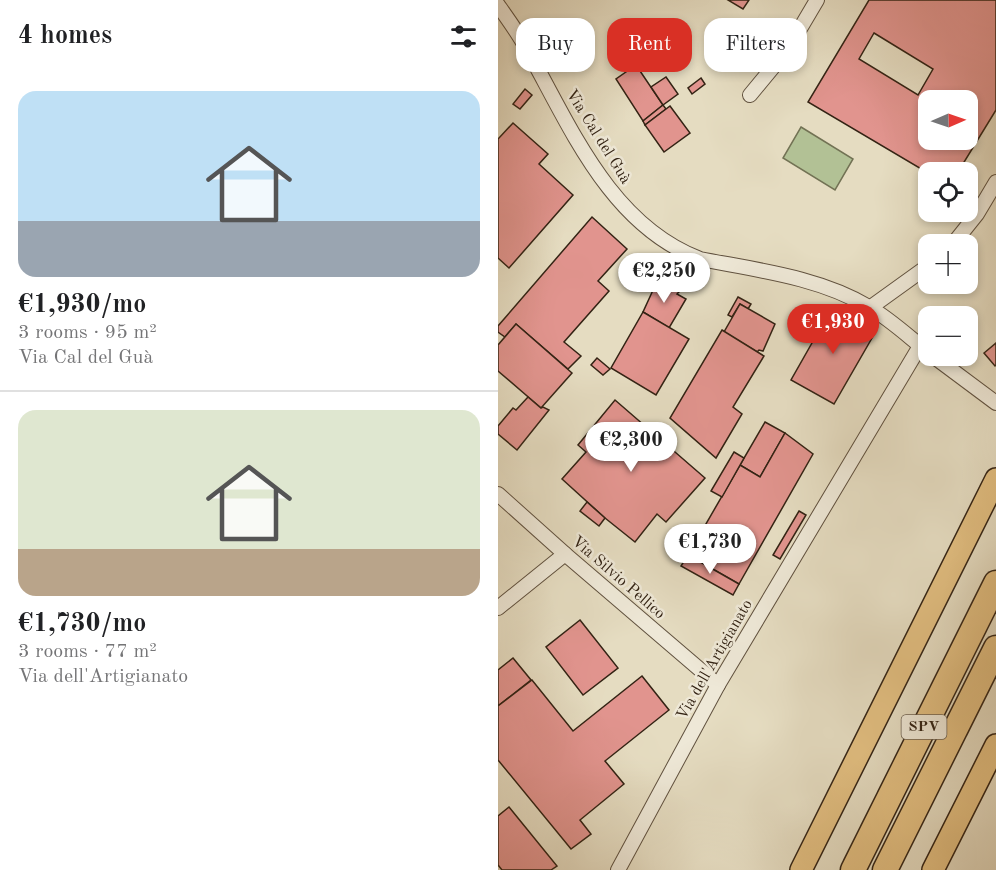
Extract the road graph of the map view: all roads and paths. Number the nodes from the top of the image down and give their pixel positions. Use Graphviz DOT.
graph roads {
  1 [pos="817,0"];
  2 [pos="498,6"];
  3 [pos="750,95"];
  4 [pos="996,182"];
  5 [pos="963,234"];
  6 [pos="918,273"];
  7 [pos="871,307"];
  8 [pos="918,344"];
  9 [pos="918,359"];
  10 [pos="946,366"];
  11 [pos="996,403"];
  12 [pos="996,479"];
  13 [pos="498,494"];
  14 [pos="565,554"];
  15 [pos="996,583"];
  16 [pos="498,608"];
  17 [pos="996,648"];
  18 [pos="718,685"];
  19 [pos="996,745"];
  20 [pos="618,870"];
  21 [pos="801,870"];
  22 [pos="853,870"];
  23 [pos="885,870"];
  24 [pos="933,870"];
  1 -- 3 [label="street"];
  2 -- 7 [label="street, Via Cal del Guà"];
  4 -- 5 [label="street"];
  6 -- 7 [label="street"];
  7 -- 8 [label="street, Via Cal del Guà"];
  9 -- 18 [label="street, Via dell'Artigianato"];
  10 -- 11 [label="street"];
  12 -- 21 [label="highway"];
  13 -- 14 [label="street, Via Silvio Pellico"];
  14 -- 16 [label="street"];
  14 -- 18 [label="street, Via Silvio Pellico"];
  15 -- 22 [label="highway, SPV"];
  17 -- 23 [label="highway, SPV"];
  18 -- 20 [label="street, Via dell'Artigianato"];
  19 -- 24 [label="highway"];
}
